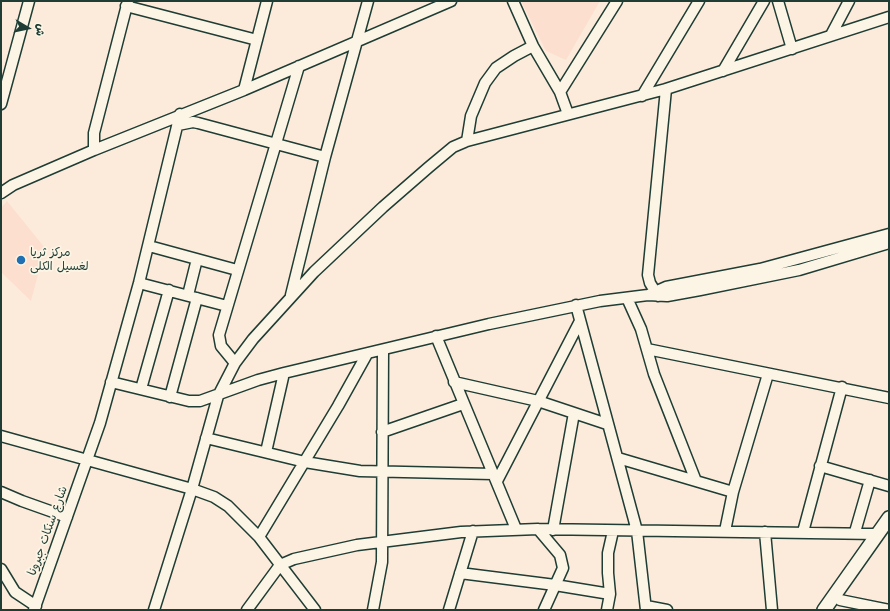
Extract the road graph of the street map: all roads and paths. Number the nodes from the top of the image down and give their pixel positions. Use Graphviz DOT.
graph roads {
  1 [pos="29,1"];
  2 [pos="267,1"];
  3 [pos="368,1"];
  4 [pos="451,1"];
  5 [pos="513,1"];
  6 [pos="617,1"];
  7 [pos="699,1"];
  8 [pos="764,1"];
  9 [pos="778,1"];
  10 [pos="849,1"];
  11 [pos="127,4"];
  12 [pos="889,17"];
  13 [pos="831,35"];
  14 [pos="256,40"];
  15 [pos="357,43"];
  16 [pos="534,46"];
  17 [pos="792,49"];
  18 [pos="299,66"];
  19 [pos="723,71"];
  20 [pos="666,89"];
  21 [pos="244,90"];
  22 [pos="560,92"];
  23 [pos="642,96"];
  24 [pos="1,104"];
  25 [pos="180,114"];
  26 [pos="568,114"];
  27 [pos="178,125"];
  28 [pos="467,141"];
  29 [pos="276,144"];
  30 [pos="94,150"];
  31 [pos="325,157"];
  32 [pos="1,193"];
  33 [pos="889,234"];
  34 [pos="889,243"];
  35 [pos="148,246"];
  36 [pos="197,259"];
  37 [pos="237,270"];
  38 [pos="139,283"];
  39 [pos="169,290"];
  40 [pos="654,294"];
  41 [pos="192,297"];
  42 [pos="290,297"];
  43 [pos="627,298"];
  44 [pos="576,305"];
  45 [pos="227,306"];
  46 [pos="580,321"];
  47 [pos="436,336"];
  48 [pos="647,349"];
  49 [pos="384,350"];
  50 [pos="367,354"];
  51 [pos="235,363"];
  52 [pos="284,373"];
  53 [pos="768,374"];
  54 [pos="112,382"];
  55 [pos="454,382"];
  56 [pos="842,387"];
  57 [pos="141,389"];
  58 [pos="218,396"];
  59 [pos="170,397"];
  60 [pos="889,398"];
  61 [pos="538,401"];
  62 [pos="463,404"];
  63 [pos="574,413"];
  64 [pos="607,424"];
  65 [pos="382,432"];
  66 [pos="1,436"];
  67 [pos="206,438"];
  68 [pos="266,452"];
  69 [pos="618,458"];
  70 [pos="88,461"];
  71 [pos="305,462"];
  72 [pos="820,466"];
  73 [pos="382,472"];
  74 [pos="495,478"];
  75 [pos="870,480"];
  76 [pos="696,481"];
  77 [pos="889,486"];
  78 [pos="192,489"];
  79 [pos="1,492"];
  80 [pos="733,492"];
  81 [pos="67,516"];
  82 [pos="516,529"];
  83 [pos="538,529"];
  84 [pos="885,529"];
  85 [pos="553,530"];
  86 [pos="473,531"];
  87 [pos="612,531"];
  88 [pos="636,531"];
  89 [pos="725,532"];
  90 [pos="766,532"];
  91 [pos="803,532"];
  92 [pos="855,532"];
  93 [pos="259,537"];
  94 [pos="382,542"];
  95 [pos="280,565"];
  96 [pos="1,569"];
  97 [pos="460,573"];
  98 [pos="555,585"];
  99 [pos="610,594"];
  100 [pos="837,605"];
  101 [pos="35,608"];
  102 [pos="646,608"];
  103 [pos="451,609"];
  104 [pos="884,609"];
  105 [pos="154,610"];
  106 [pos="247,610"];
  107 [pos="315,610"];
  108 [pos="373,610"];
  109 [pos="544,610"];
  110 [pos="607,610"];
  111 [pos="667,610"];
  112 [pos="772,610"];
  113 [pos="824,610"];
  1 -- 24 [label="street"];
  2 -- 14 [label="street"];
  3 -- 15 [label="street"];
  4 -- 15 [label="street"];
  5 -- 16 [label="street"];
  6 -- 22 [label="street"];
  7 -- 23 [label="street"];
  8 -- 19 [label="street"];
  9 -- 17 [label="street"];
  10 -- 13 [label="street"];
  11 -- 14 [label="street"];
  11 -- 30 [label="street"];
  12 -- 13 [label="street"];
  13 -- 17 [label="street"];
  14 -- 21 [label="street"];
  15 -- 18 [label="street"];
  15 -- 31 [label="street"];
  16 -- 22 [label="street"];
  16 -- 28 [label="street"];
  17 -- 19 [label="street"];
  18 -- 21 [label="street"];
  18 -- 29 [label="street"];
  19 -- 20 [label="street"];
  20 -- 23 [label="street"];
  20 -- 40 [label="street"];
  21 -- 25 [label="street"];
  22 -- 26 [label="street"];
  23 -- 26 [label="street"];
  25 -- 27 [label="street, شارع سنكات جبرونا"];
  25 -- 30 [label="street"];
  26 -- 28 [label="street"];
  27 -- 29 [label="street"];
  27 -- 35 [label="street, شارع سنكات جبرونا"];
  28 -- 42 [label="street"];
  29 -- 31 [label="street"];
  29 -- 37 [label="street"];
  30 -- 32 [label="street"];
  31 -- 42 [label="street"];
  33 -- 40 [label="street"];
  34 -- 40 [label="street"];
  35 -- 36 [label="street"];
  35 -- 38 [label="street, شارع سنكات جبرونا"];
  36 -- 37 [label="street"];
  36 -- 41 [label="street"];
  37 -- 45 [label="street"];
  38 -- 39 [label="street"];
  38 -- 54 [label="street, شارع سنكات جبرونا"];
  39 -- 41 [label="street"];
  39 -- 57 [label="street"];
  40 -- 43 [label="street"];
  41 -- 45 [label="street"];
  41 -- 59 [label="street"];
  42 -- 51 [label="street"];
  43 -- 44 [label="street"];
  43 -- 48 [label="street"];
  44 -- 46 [label="street"];
  44 -- 47 [label="street"];
  45 -- 51 [label="street"];
  46 -- 61 [label="street"];
  46 -- 64 [label="street"];
  47 -- 49 [label="street"];
  47 -- 55 [label="street"];
  48 -- 53 [label="street"];
  48 -- 76 [label="street"];
  49 -- 50 [label="street"];
  49 -- 65 [label="street"];
  50 -- 52 [label="street"];
  50 -- 71 [label="street"];
  51 -- 58 [label="street"];
  52 -- 58 [label="street"];
  52 -- 68 [label="street"];
  53 -- 56 [label="street"];
  53 -- 80 [label="street"];
  54 -- 57 [label="street"];
  54 -- 70 [label="street, شارع سنكات جبرونا"];
  55 -- 61 [label="street"];
  55 -- 62 [label="street"];
  56 -- 60 [label="street"];
  56 -- 72 [label="street"];
  57 -- 59 [label="street"];
  58 -- 59 [label="street"];
  58 -- 67 [label="street"];
  61 -- 63 [label="street"];
  61 -- 74 [label="street"];
  62 -- 65 [label="street"];
  62 -- 74 [label="street"];
  63 -- 64 [label="street"];
  63 -- 85 [label="street"];
  64 -- 69 [label="street"];
  65 -- 73 [label="street"];
  66 -- 70 [label="street"];
  67 -- 68 [label="street"];
  67 -- 78 [label="street"];
  68 -- 71 [label="street"];
  69 -- 76 [label="street"];
  69 -- 88 [label="street"];
  70 -- 78 [label="street"];
  70 -- 81 [label="street, شارع سنكات جبرونا"];
  71 -- 73 [label="street"];
  71 -- 93 [label="street"];
  72 -- 75 [label="street"];
  72 -- 91 [label="street"];
  73 -- 74 [label="street"];
  73 -- 94 [label="street"];
  74 -- 82 [label="street"];
  75 -- 77 [label="street"];
  75 -- 92 [label="street"];
  76 -- 80 [label="street"];
  78 -- 93 [label="street"];
  78 -- 105 [label="street"];
  79 -- 81 [label="street"];
  80 -- 89 [label="street"];
  81 -- 101 [label="street, شارع سنكات جبرونا"];
  82 -- 83 [label="street"];
  82 -- 86 [label="street"];
  83 -- 85 [label="street"];
  83 -- 98 [label="street"];
  84 -- 92 [label="street"];
  84 -- 100 [label="main road"];
  84 -- 113 [label="main road"];
  85 -- 87 [label="street"];
  86 -- 94 [label="street"];
  86 -- 97 [label="street"];
  87 -- 88 [label="street"];
  87 -- 99 [label="street"];
  88 -- 89 [label="street"];
  88 -- 102 [label="street"];
  89 -- 90 [label="street"];
  90 -- 91 [label="street"];
  90 -- 112 [label="street"];
  91 -- 92 [label="street"];
  93 -- 95 [label="street"];
  94 -- 95 [label="street"];
  94 -- 108 [label="street"];
  95 -- 106 [label="street"];
  95 -- 107 [label="street"];
  96 -- 101 [label="street"];
  97 -- 98 [label="street"];
  97 -- 103 [label="street"];
  98 -- 99 [label="street"];
  98 -- 109 [label="street"];
  99 -- 110 [label="street"];
  100 -- 104 [label="street"];
  102 -- 111 [label="street"];
}
